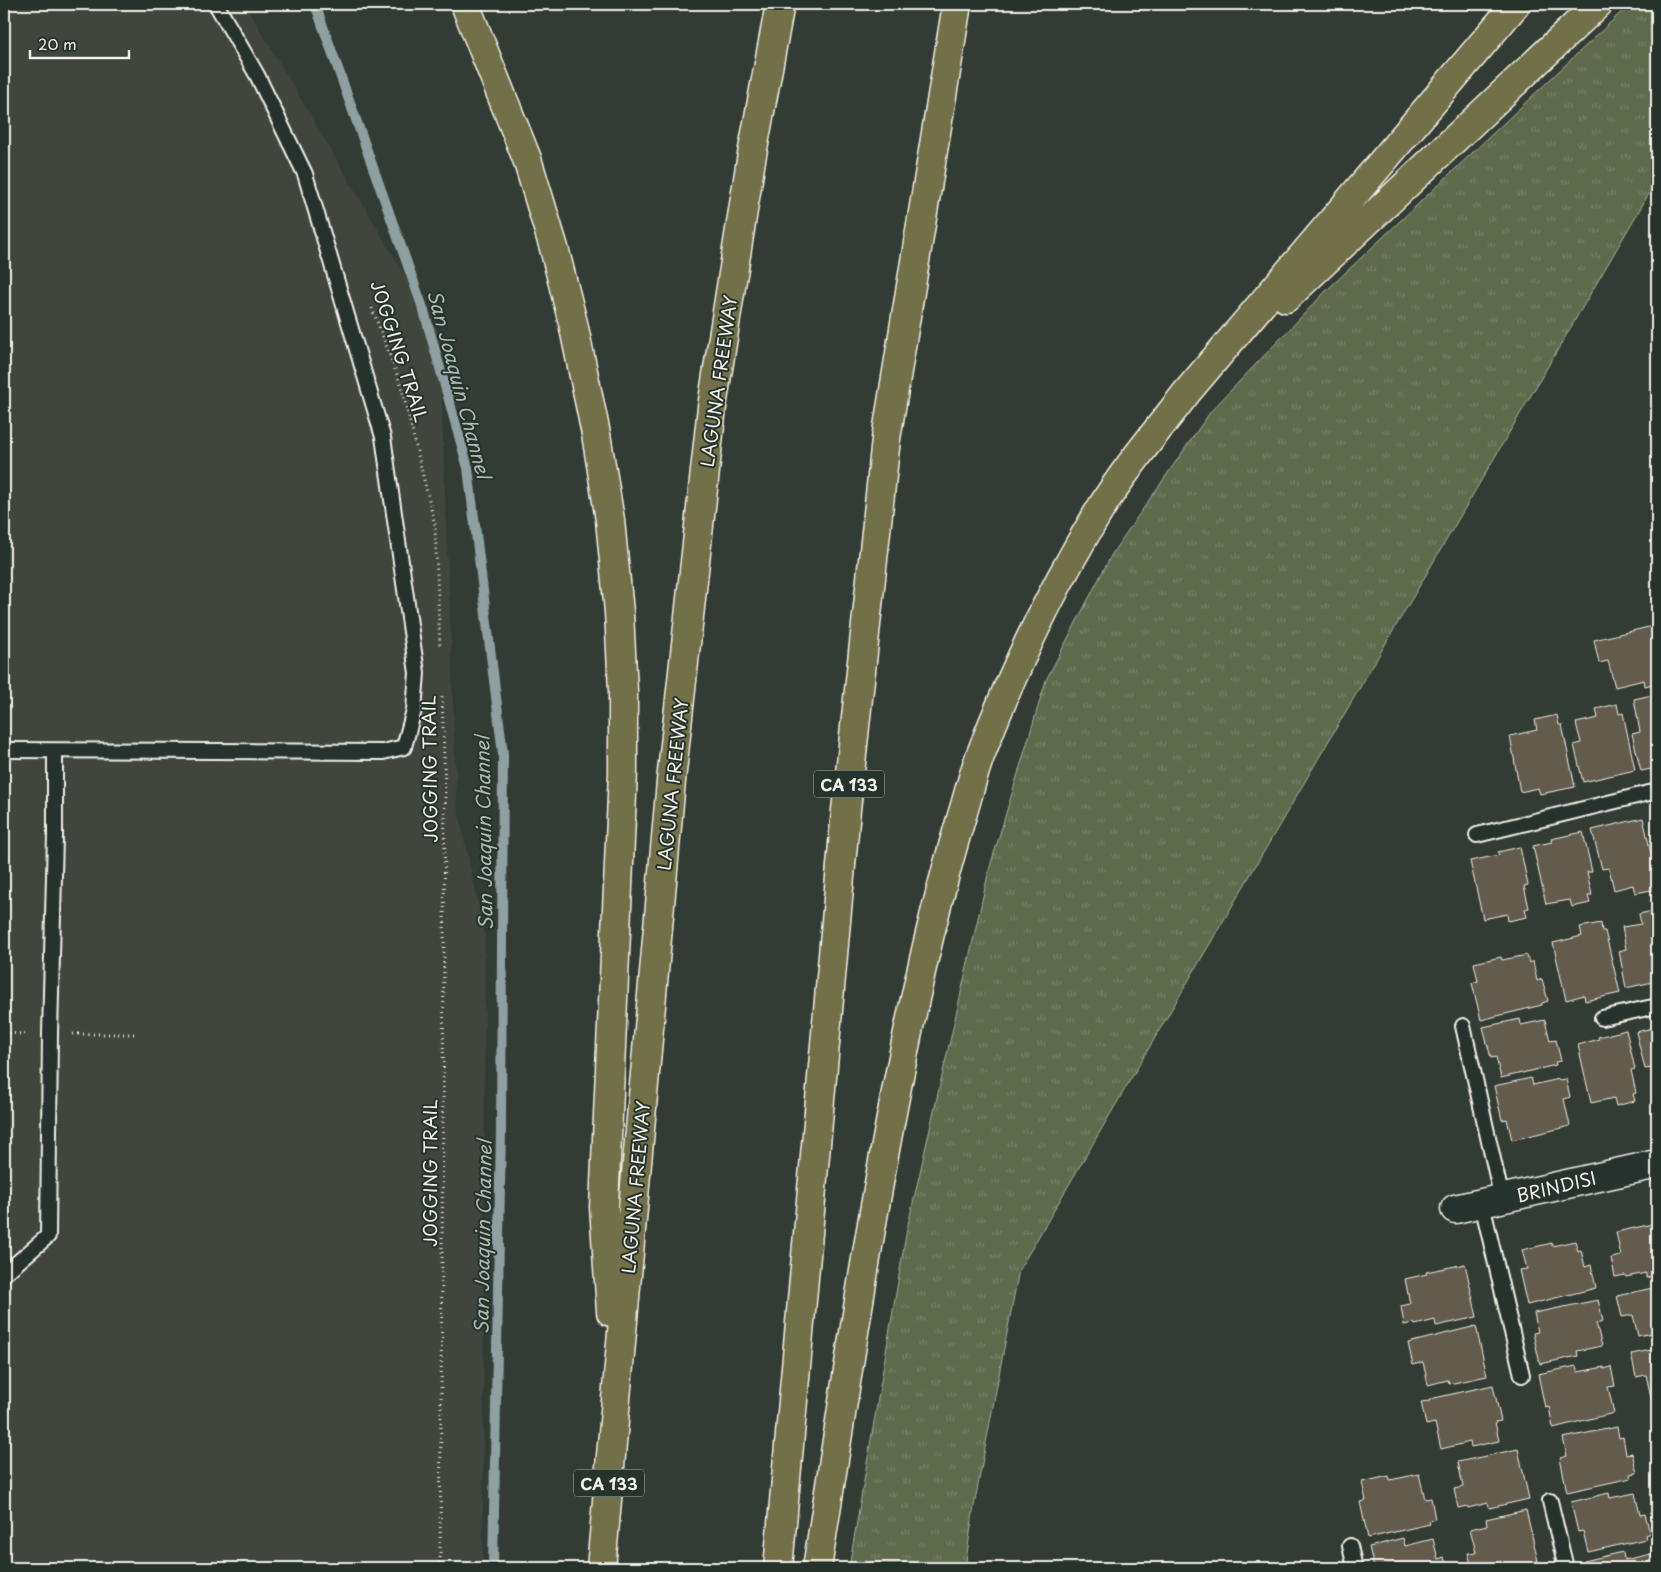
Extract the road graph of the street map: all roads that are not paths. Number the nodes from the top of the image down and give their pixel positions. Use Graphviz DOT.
graph roads {
  1 [pos="216,4"];
  2 [pos="465,4"];
  3 [pos="780,4"];
  4 [pos="957,4"];
  5 [pos="1516,4"];
  6 [pos="1598,4"];
  7 [pos="1187,392"];
  8 [pos="4,750"];
  9 [pos="55,751"];
  10 [pos="1657,791"];
  11 [pos="1477,835"];
  12 [pos="1657,1006"];
  13 [pos="1602,1018"];
  14 [pos="1463,1026"];
  15 [pos="1657,1164"];
  16 [pos="1492,1201"];
  17 [pos="1455,1209"];
  18 [pos="4,1274"];
  19 [pos="1522,1375"];
  20 [pos="617,1398"];
  21 [pos="1550,1501"];
  22 [pos="1350,1546"];
  23 [pos="601,1568"];
  24 [pos="778,1568"];
  25 [pos="817,1568"];
  26 [pos="1355,1568"];
  27 [pos="1566,1568"];
  1 -- 9 [label="lane"];
  2 -- 20 [label="highway"];
  3 -- 20 [label="highway, LAGUNA FREEWAY / CA 133"];
  4 -- 24 [label="highway, CA 133"];
  5 -- 7 [label="highway"];
  6 -- 7 [label="highway"];
  7 -- 25 [label="highway"];
  8 -- 9 [label="lane"];
  9 -- 18 [label="lane"];
  10 -- 11 [label="lane"];
  12 -- 13 [label="lane"];
  14 -- 16 [label="lane"];
  15 -- 16 [label="street, BRINDISI"];
  16 -- 17 [label="street, BRINDISI"];
  16 -- 19 [label="lane"];
  20 -- 23 [label="highway, LAGUNA FREEWAY / CA 133"];
  21 -- 27 [label="lane"];
  22 -- 26 [label="lane"];
}
